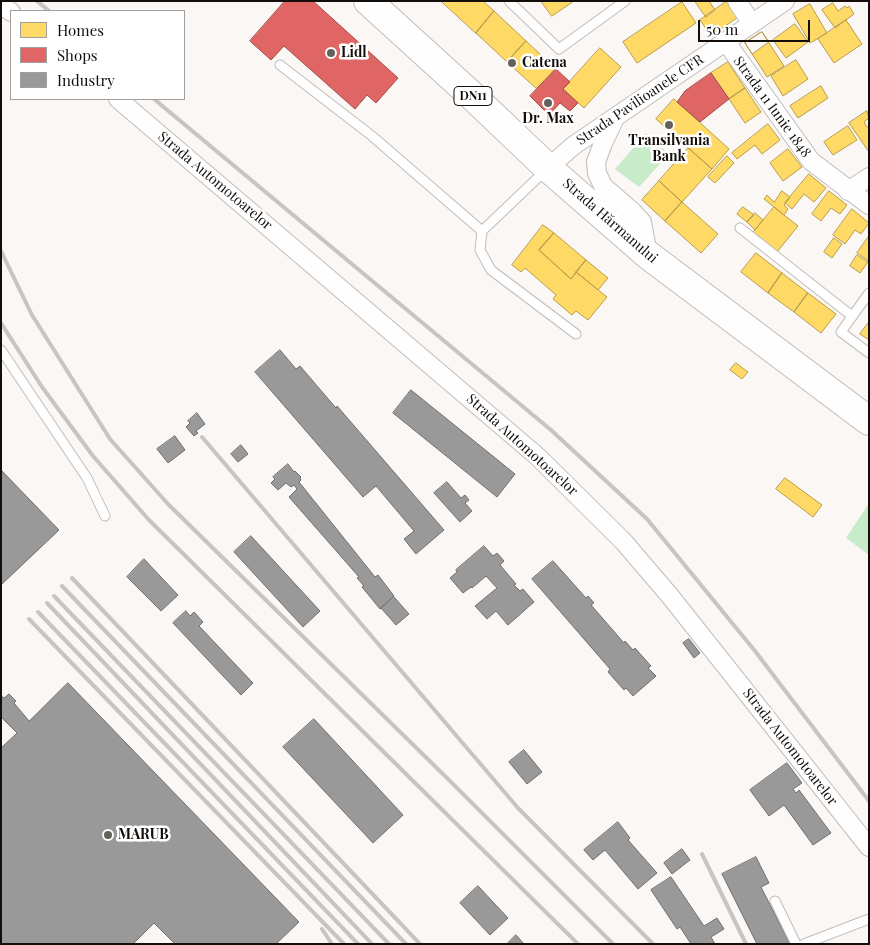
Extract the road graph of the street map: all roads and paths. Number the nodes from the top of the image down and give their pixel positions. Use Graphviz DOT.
graph roads {
  1 [pos="368,1"];
  2 [pos="509,1"];
  3 [pos="625,1"];
  4 [pos="737,1"];
  5 [pos="785,1"];
  6 [pos="752,24"];
  7 [pos="726,42"];
  8 [pos="280,65"];
  9 [pos="119,100"];
  10 [pos="617,116"];
  11 [pos="548,168"];
  12 [pos="869,177"];
  13 [pos="848,191"];
  14 [pos="869,205"];
  15 [pos="740,228"];
  16 [pos="482,231"];
  17 [pos="648,255"];
  18 [pos="869,293"];
  19 [pos="852,316"];
  20 [pos="576,334"];
  21 [pos="1,350"];
  22 [pos="869,353"];
  23 [pos="869,421"];
  24 [pos="105,516"];
  25 [pos="869,847"];
  26 [pos="776,901"];
  27 [pos="869,920"];
  28 [pos="796,944"];
  29 [pos="804,944"];
  1 -- 11 [label="main road, Strada Hărmanului / DN11"];
  2 -- 3 [label="lane"];
  4 -- 6 [label="street"];
  5 -- 6 [label="street, Strada Pavilioanele CFR"];
  6 -- 7 [label="street, Strada Pavilioanele CFR"];
  7 -- 10 [label="street, Strada Pavilioanele CFR"];
  7 -- 13 [label="street, Strada 11 Iunie 1848"];
  8 -- 16 [label="lane"];
  9 -- 25 [label="street, Strada Automotoarelor"];
  10 -- 11 [label="street, Strada Pavilioanele CFR"];
  10 -- 17 [label="street"];
  11 -- 16 [label="lane"];
  11 -- 17 [label="main road, Strada Hărmanului / DN11"];
  12 -- 13 [label="street"];
  13 -- 14 [label="street, Strada 11 Iunie 1848"];
  15 -- 19 [label="lane"];
  16 -- 20 [label="lane"];
  17 -- 23 [label="main road, Strada Hărmanului / DN11"];
  18 -- 19 [label="lane"];
  19 -- 22 [label="lane"];
  21 -- 24 [label="lane"];
  26 -- 28 [label="lane"];
  27 -- 29 [label="lane"];
}
